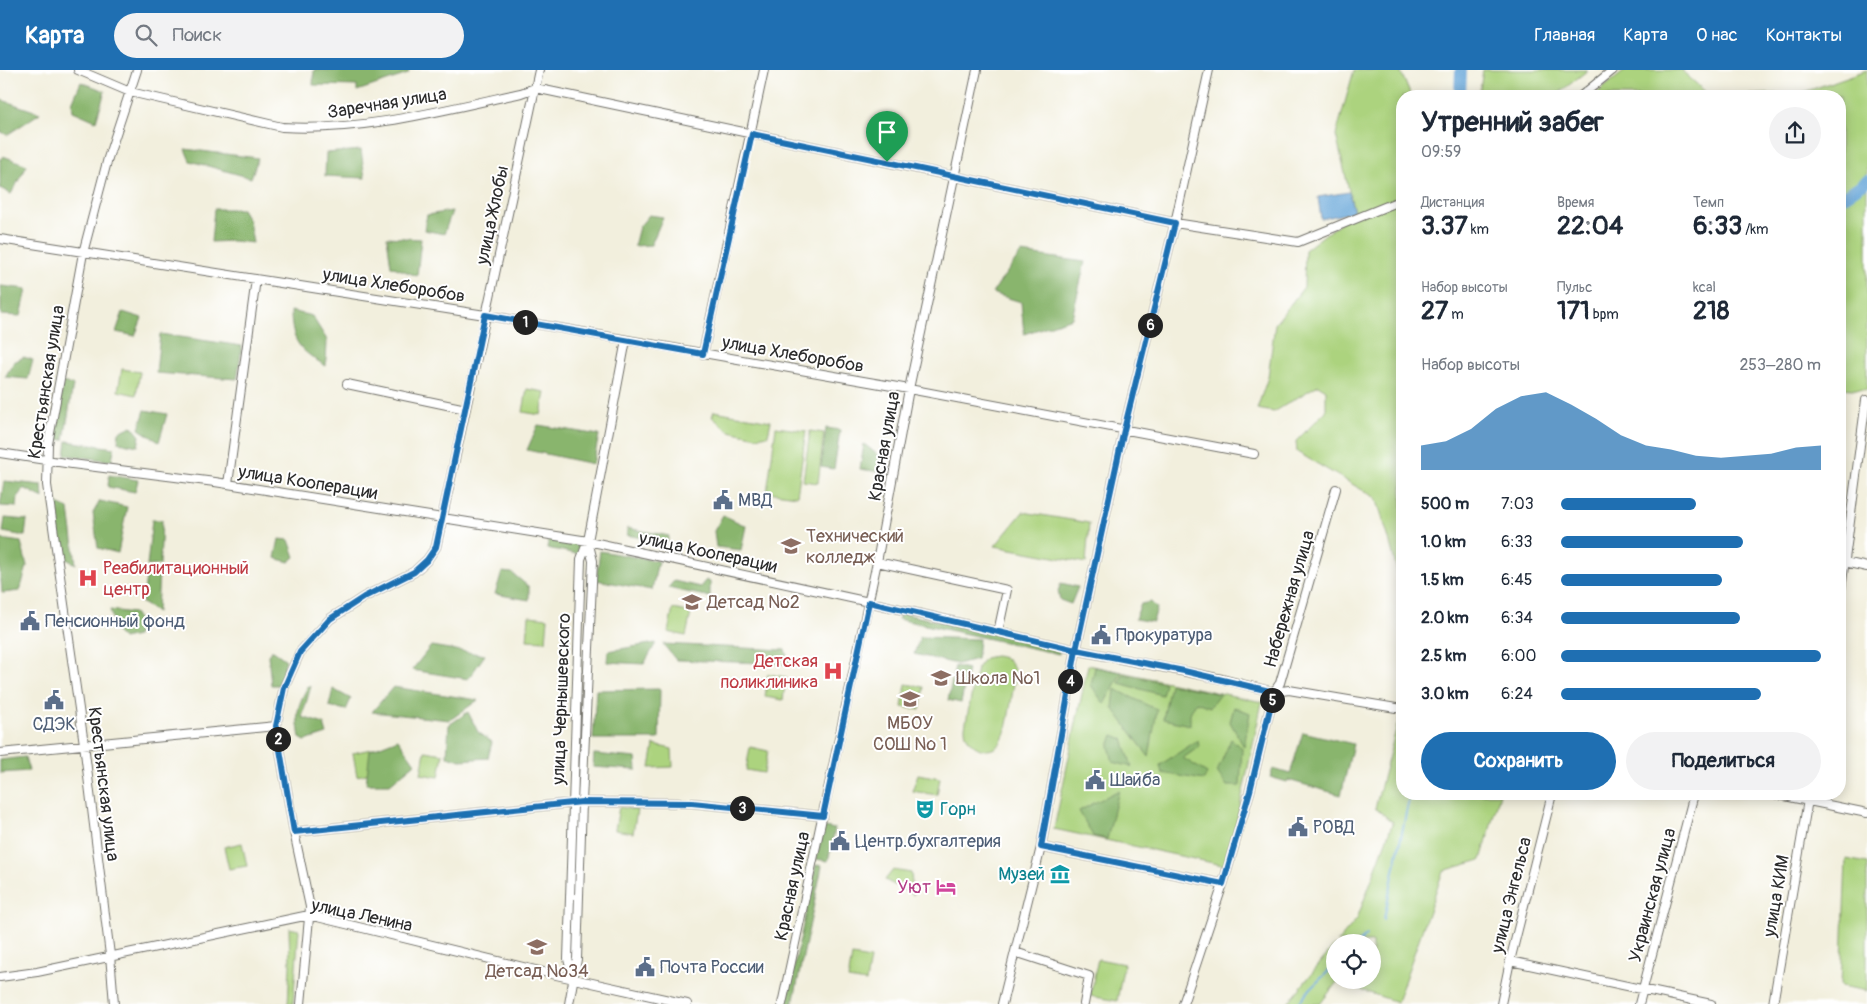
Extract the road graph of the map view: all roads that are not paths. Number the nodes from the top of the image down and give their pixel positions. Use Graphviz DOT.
graph roads {
  1 [pos="78,70"];
  2 [pos="137,70"];
  3 [pos="539,70"];
  4 [pos="764,70"];
  5 [pos="977,70"];
  6 [pos="1210,70"];
  7 [pos="1613,70"];
  8 [pos="535,88"];
  9 [pos="1588,90"];
  10 [pos="130,92"];
  11 [pos="752,134"];
  12 [pos="955,176"];
  13 [pos="1396,202"];
  14 [pos="1175,223"];
  15 [pos="0,239"];
  16 [pos="83,253"];
  17 [pos="256,279"];
  18 [pos="485,315"];
  19 [pos="626,340"];
  20 [pos="703,354"];
  21 [pos="347,384"];
  22 [pos="909,389"];
  23 [pos="1866,400"];
  24 [pos="466,409"];
  25 [pos="1124,430"];
  26 [pos="0,453"];
  27 [pos="1254,454"];
  28 [pos="47,460"];
  29 [pos="228,484"];
  30 [pos="1336,489"];
  31 [pos="443,518"];
  32 [pos="588,541"];
  33 [pos="1846,541"];
  34 [pos="877,562"];
  35 [pos="1846,563"];
  36 [pos="1867,567"];
  37 [pos="869,602"];
  38 [pos="998,632"];
  39 [pos="1076,650"];
  40 [pos="1274,692"];
  41 [pos="1396,708"];
  42 [pos="276,726"];
  43 [pos="84,744"];
  44 [pos="0,753"];
  45 [pos="1550,800"];
  46 [pos="1692,800"];
  47 [pos="1807,800"];
  48 [pos="1819,800"];
  49 [pos="572,802"];
  50 [pos="582,802"];
  51 [pos="1867,813"];
  52 [pos="823,816"];
  53 [pos="294,832"];
  54 [pos="1041,847"];
  55 [pos="1223,884"];
  56 [pos="309,915"];
  57 [pos="1015,952"];
  58 [pos="110,956"];
  59 [pos="1510,961"];
  60 [pos="0,977"];
  61 [pos="573,979"];
  62 [pos="1642,990"];
  63 [pos="114,1004"];
  64 [pos="301,1004"];
  65 [pos="568,1004"];
  66 [pos="688,1004"];
  67 [pos="782,1004"];
  68 [pos="1002,1004"];
  69 [pos="1084,1004"];
  70 [pos="1183,1004"];
  71 [pos="1501,1004"];
  72 [pos="1639,1004"];
  73 [pos="1711,1004"];
  74 [pos="1773,1004"];
  1 -- 10 [label="street, Заречная улица"];
  2 -- 10 [label="street, Крестьянская улица"];
  3 -- 8 [label="street, улица Жлобы"];
  4 -- 11 [label="street"];
  5 -- 12 [label="street, Красная улица"];
  6 -- 14 [label="street"];
  7 -- 9 [label="street"];
  8 -- 10 [label="street, Заречная улица"];
  8 -- 11 [label="street, Заречная улица"];
  8 -- 18 [label="street, улица Жлобы"];
  10 -- 16 [label="street, Крестьянская улица"];
  11 -- 12 [label="street, Заречная улица"];
  11 -- 20 [label="street"];
  12 -- 14 [label="street, Заречная улица"];
  12 -- 22 [label="street, Красная улица"];
  13 -- 14 [label="street, Заречная улица"];
  14 -- 25 [label="street"];
  15 -- 16 [label="street, улица Хлеборобов"];
  16 -- 17 [label="street, улица Хлеборобов"];
  16 -- 28 [label="street, Крестьянская улица"];
  17 -- 18 [label="street, улица Хлеборобов"];
  17 -- 29 [label="street"];
  18 -- 19 [label="street, улица Хлеборобов"];
  18 -- 24 [label="street, улица Жлобы"];
  19 -- 20 [label="street, улица Хлеборобов"];
  19 -- 32 [label="street, улица Чернышевского"];
  20 -- 22 [label="street, улица Хлеборобов"];
  21 -- 24 [label="street"];
  22 -- 25 [label="street, улица Хлеборобов"];
  22 -- 34 [label="street, Красная улица"];
  23 -- 33 [label="street"];
  24 -- 31 [label="street, улица Жлобы"];
  25 -- 27 [label="street, улица Хлеборобов"];
  25 -- 39 [label="street"];
  26 -- 28 [label="street, улица Кооперации"];
  28 -- 29 [label="street, улица Кооперации"];
  28 -- 43 [label="street, Крестьянская улица"];
  29 -- 31 [label="street, улица Кооперации"];
  30 -- 40 [label="street, Набережная улица"];
  31 -- 32 [label="street, улица Кооперации"];
  31 -- 42 [label="street, улица Жлобы"];
  32 -- 37 [label="street, улица Кооперации"];
  32 -- 49 [label="street, улица Чернышевского"];
  32 -- 50 [label="street, улица Чернышевского"];
  34 -- 37 [label="street, Красная улица"];
  34 -- 38 [label="street"];
  35 -- 36 [label="street"];
  37 -- 38 [label="street, улица Кооперации"];
  37 -- 52 [label="street, Красная улица"];
  38 -- 39 [label="street, улица Кооперации"];
  39 -- 40 [label="street, улица Кооперации"];
  39 -- 54 [label="street"];
  40 -- 41 [label="street, улица Кооперации"];
  40 -- 55 [label="street, Набережная улица"];
  42 -- 43 [label="street"];
  42 -- 53 [label="street, улица Жлобы"];
  43 -- 44 [label="street"];
  43 -- 58 [label="street, Крестьянская улица"];
  45 -- 59 [label="street, улица Энгельса"];
  46 -- 62 [label="street, Украинская улица"];
  47 -- 74 [label="street, улица КИМ"];
  48 -- 51 [label="street"];
  49 -- 50 [label="street"];
  49 -- 53 [label="street"];
  49 -- 61 [label="street, улица Чернышевского"];
  50 -- 52 [label="street"];
  50 -- 61 [label="street, улица Чернышевского"];
  52 -- 67 [label="street, Красная улица"];
  53 -- 56 [label="street, улица Жлобы"];
  54 -- 55 [label="street"];
  54 -- 57 [label="street"];
  55 -- 70 [label="street, Набережная улица"];
  56 -- 58 [label="street, улица Ленина"];
  56 -- 61 [label="street, улица Ленина"];
  56 -- 64 [label="street, улица Жлобы"];
  57 -- 68 [label="street"];
  57 -- 69 [label="street"];
  58 -- 60 [label="street, улица Ленина"];
  58 -- 63 [label="street, Крестьянская улица"];
  59 -- 62 [label="street"];
  59 -- 71 [label="street, улица Энгельса"];
  61 -- 65 [label="street, улица Чернышевского"];
  61 -- 66 [label="street, улица Ленина"];
  62 -- 72 [label="street, Украинская улица"];
  62 -- 73 [label="street"];
}
